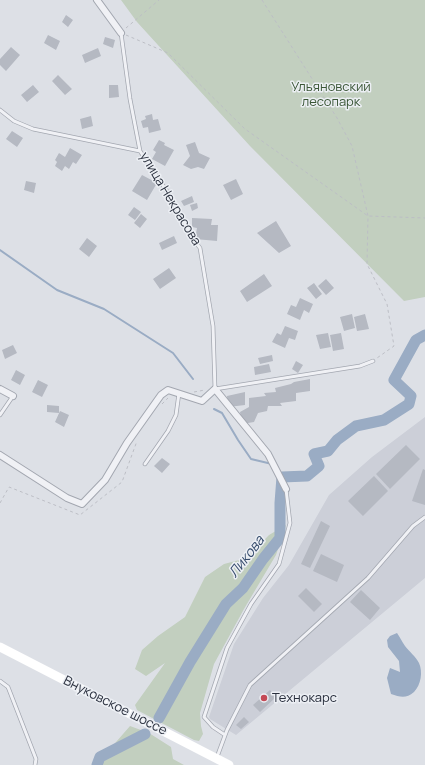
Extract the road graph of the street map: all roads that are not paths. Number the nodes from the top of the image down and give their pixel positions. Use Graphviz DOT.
graph roads {
  1 [pos="98,0"];
  2 [pos="121,32"];
  3 [pos="0,110"];
  4 [pos="140,151"];
  5 [pos="374,361"];
  6 [pos="0,389"];
  7 [pos="215,389"];
  8 [pos="179,393"];
  9 [pos="12,396"];
  10 [pos="0,415"];
  11 [pos="0,455"];
  12 [pos="145,464"];
  13 [pos="286,489"];
  14 [pos="425,517"];
  15 [pos="0,647"];
  16 [pos="0,682"];
  17 [pos="225,735"];
  18 [pos="217,758"];
  19 [pos="35,765"];
  20 [pos="228,765"];
  1 -- 2 [label="street, улица Некрасова"];
  2 -- 4 [label="lane, улица Некрасова"];
  3 -- 4 [label="lane"];
  4 -- 7 [label="lane, улица Некрасова"];
  5 -- 7 [label="lane"];
  6 -- 9 [label="street"];
  7 -- 8 [label="street"];
  7 -- 13 [label="street"];
  8 -- 11 [label="street"];
  8 -- 12 [label="lane"];
  9 -- 10 [label="lane"];
  13 -- 17 [label="lane"];
  14 -- 17 [label="lane"];
  15 -- 18 [label="main road, Внуковское шоссе"];
  16 -- 19 [label="lane"];
  17 -- 18 [label="lane"];
  18 -- 20 [label="main road, Внуковское шоссе"];
}
